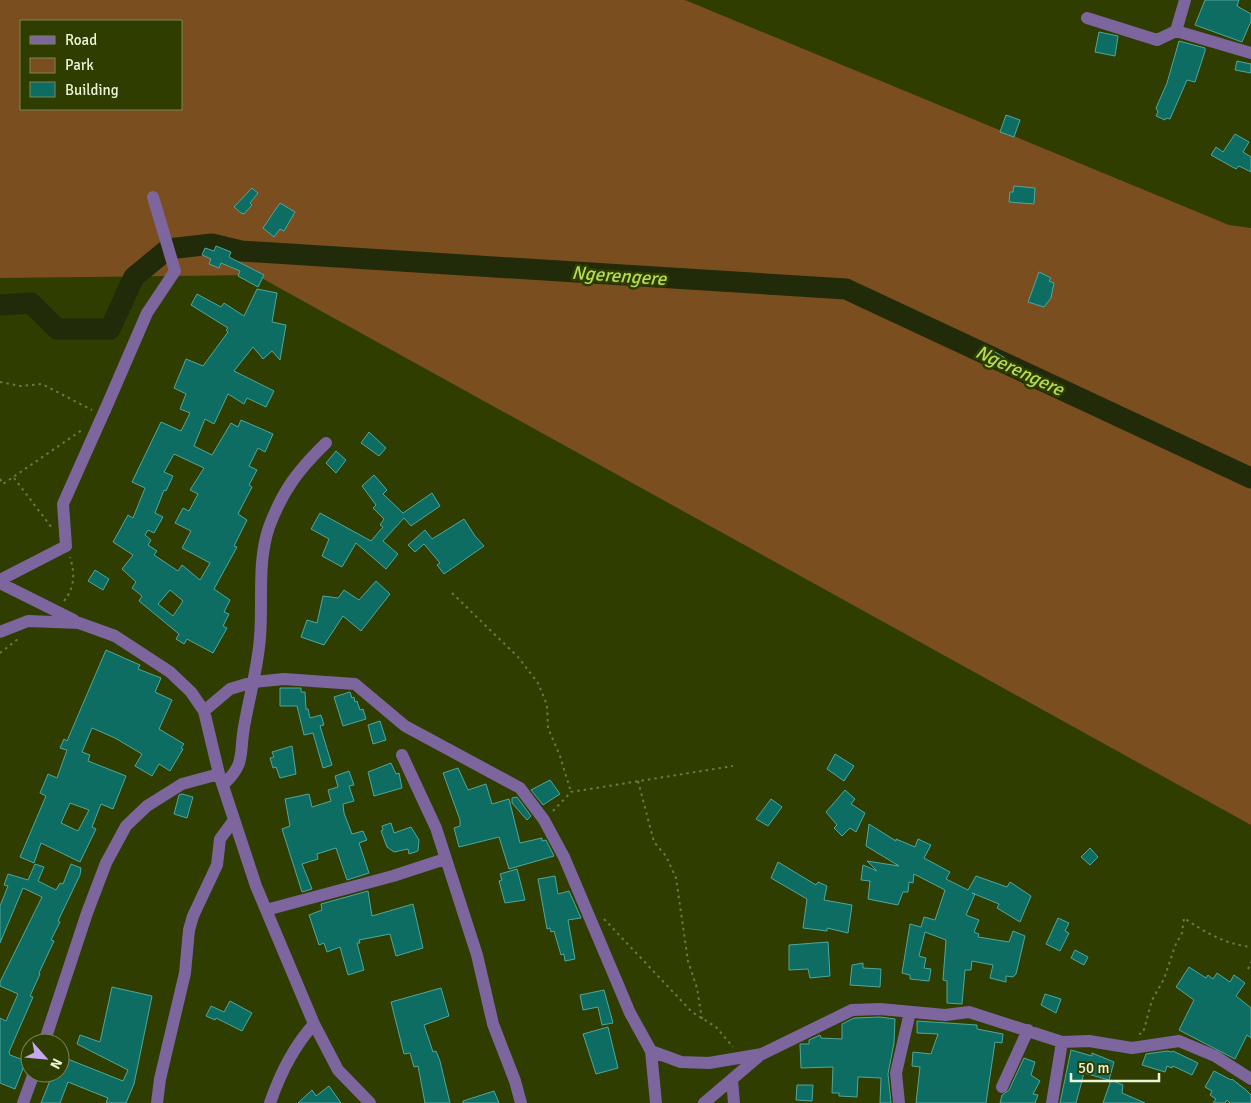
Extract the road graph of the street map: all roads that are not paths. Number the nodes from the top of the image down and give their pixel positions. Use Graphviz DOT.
graph roads {
  1 [pos="1185,0"];
  2 [pos="1087,18"];
  3 [pos="1176,31"];
  4 [pos="1251,53"];
  5 [pos="153,197"];
  6 [pos="326,443"];
  7 [pos="0,581"];
  8 [pos="79,622"];
  9 [pos="0,632"];
  10 [pos="252,682"];
  11 [pos="204,711"];
  12 [pos="402,755"];
  13 [pos="221,780"];
  14 [pos="234,820"];
  15 [pos="445,859"];
  16 [pos="266,910"];
  17 [pos="910,1012"];
  18 [pos="314,1024"];
  19 [pos="1028,1030"];
  20 [pos="47,1033"];
  21 [pos="1062,1042"];
  22 [pos="651,1051"];
  23 [pos="762,1054"];
  24 [pos="1251,1079"];
  25 [pos="732,1080"];
  26 [pos="30,1083"];
  27 [pos="1002,1086"];
  28 [pos="23,1103"];
  29 [pos="157,1103"];
  30 [pos="270,1103"];
  31 [pos="370,1103"];
  32 [pos="521,1103"];
  33 [pos="656,1103"];
  34 [pos="704,1103"];
  35 [pos="734,1103"];
  36 [pos="899,1103"];
  37 [pos="1052,1103"];
  1 -- 3 [label="street"];
  2 -- 3 [label="street"];
  3 -- 4 [label="street"];
  5 -- 7 [label="street"];
  6 -- 10 [label="street"];
  7 -- 8 [label="street"];
  8 -- 9 [label="street"];
  8 -- 11 [label="street"];
  10 -- 11 [label="street"];
  10 -- 13 [label="street"];
  10 -- 22 [label="street"];
  11 -- 13 [label="street"];
  12 -- 15 [label="street"];
  13 -- 14 [label="street"];
  13 -- 20 [label="street"];
  14 -- 16 [label="street"];
  14 -- 29 [label="street"];
  15 -- 16 [label="street"];
  15 -- 32 [label="street"];
  16 -- 18 [label="street"];
  17 -- 19 [label="street"];
  17 -- 23 [label="street"];
  17 -- 36 [label="street"];
  18 -- 30 [label="street"];
  18 -- 31 [label="street"];
  19 -- 21 [label="street"];
  19 -- 27 [label="street"];
  21 -- 24 [label="street"];
  21 -- 37 [label="street"];
  22 -- 23 [label="street"];
  22 -- 33 [label="street"];
  23 -- 25 [label="street"];
  25 -- 34 [label="street"];
  25 -- 35 [label="street"];
  26 -- 28 [label="street"];
}
